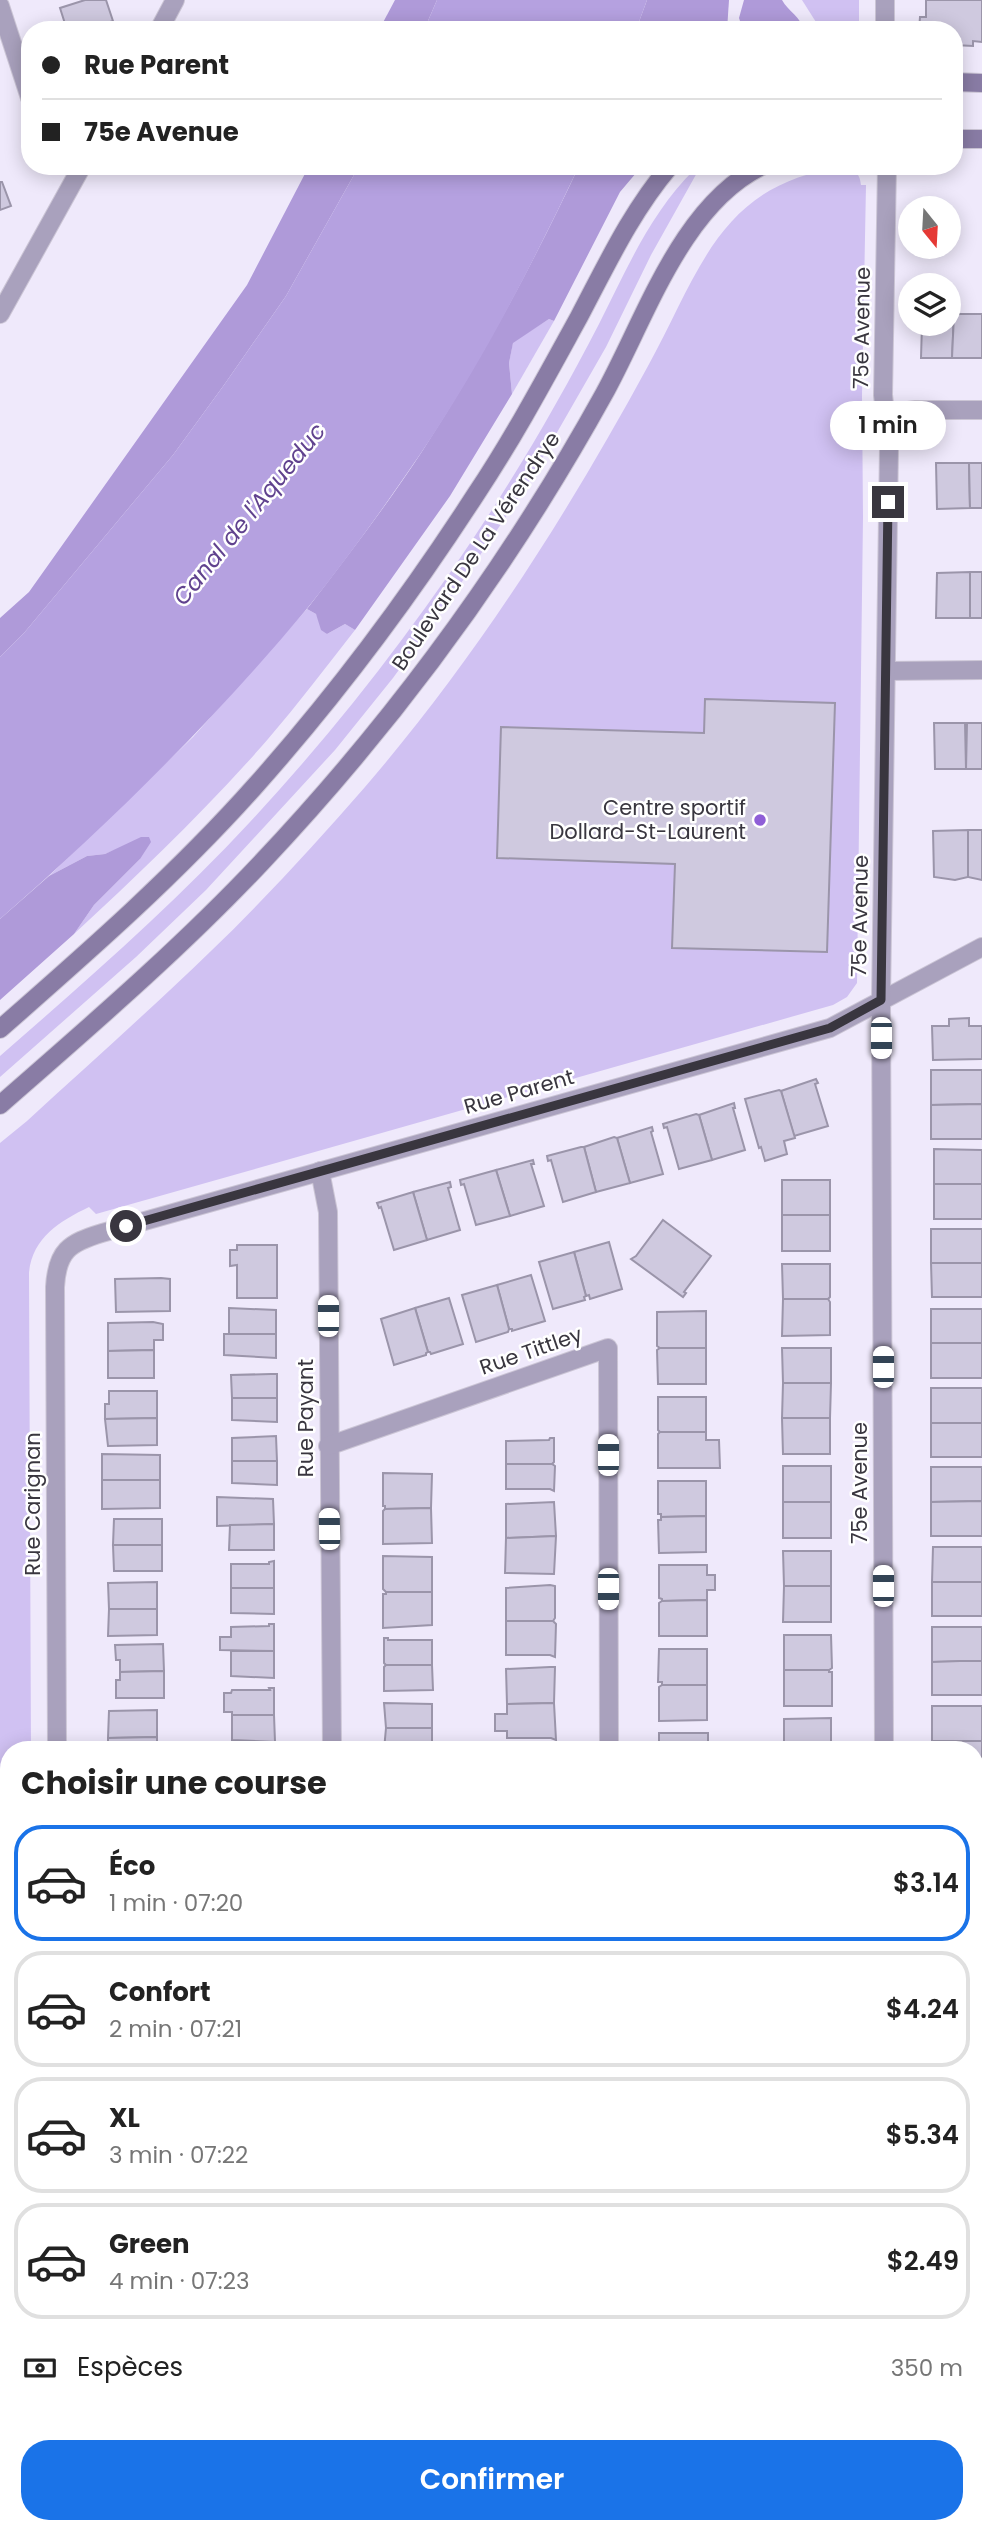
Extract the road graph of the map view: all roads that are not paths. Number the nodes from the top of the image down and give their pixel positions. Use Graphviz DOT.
graph roads {
  1 [pos="175,0"];
  2 [pos="885,0"];
  3 [pos="0,6"];
  4 [pos="164,21"];
  5 [pos="884,21"];
  6 [pos="21,70"];
  7 [pos="963,82"];
  8 [pos="982,83"];
  9 [pos="963,139"];
  10 [pos="982,139"];
  11 [pos="73,175"];
  12 [pos="663,175"];
  13 [pos="748,175"];
  14 [pos="887,175"];
  15 [pos="0,314"];
  16 [pos="982,410"];
  17 [pos="885,414"];
  18 [pos="982,670"];
  19 [pos="886,671"];
  20 [pos="982,947"];
  21 [pos="881,1000"];
  22 [pos="0,1029"];
  23 [pos="0,1105"];
  24 [pos="320,1171"];
  25 [pos="60,1258"];
  26 [pos="328,1446"];
  27 [pos="57,1741"];
  28 [pos="331,1741"];
  29 [pos="609,1741"];
  30 [pos="884,1741"];
  1 -- 4 [label="street"];
  2 -- 5 [label="street"];
  3 -- 6 [label="street"];
  7 -- 8 [label="main road"];
  9 -- 10 [label="main road"];
  11 -- 15 [label="street"];
  12 -- 22 [label="main road, Boulevard De La Vérendrye"];
  13 -- 23 [label="main road, Boulevard De La Vérendrye"];
  14 -- 17 [label="street, 75e Avenue"];
  16 -- 17 [label="street"];
  17 -- 19 [label="street, 75e Avenue"];
  18 -- 19 [label="street"];
  19 -- 21 [label="street, 75e Avenue"];
  20 -- 21 [label="street, Rue Parent"];
  21 -- 24 [label="street, Rue Parent"];
  21 -- 30 [label="street, 75e Avenue"];
  24 -- 25 [label="street, Rue Parent"];
  24 -- 26 [label="street, Rue Payant"];
  25 -- 27 [label="street, Rue Carignan"];
  26 -- 28 [label="street, Rue Payant"];
  26 -- 29 [label="street, Rue Tittley"];
}
